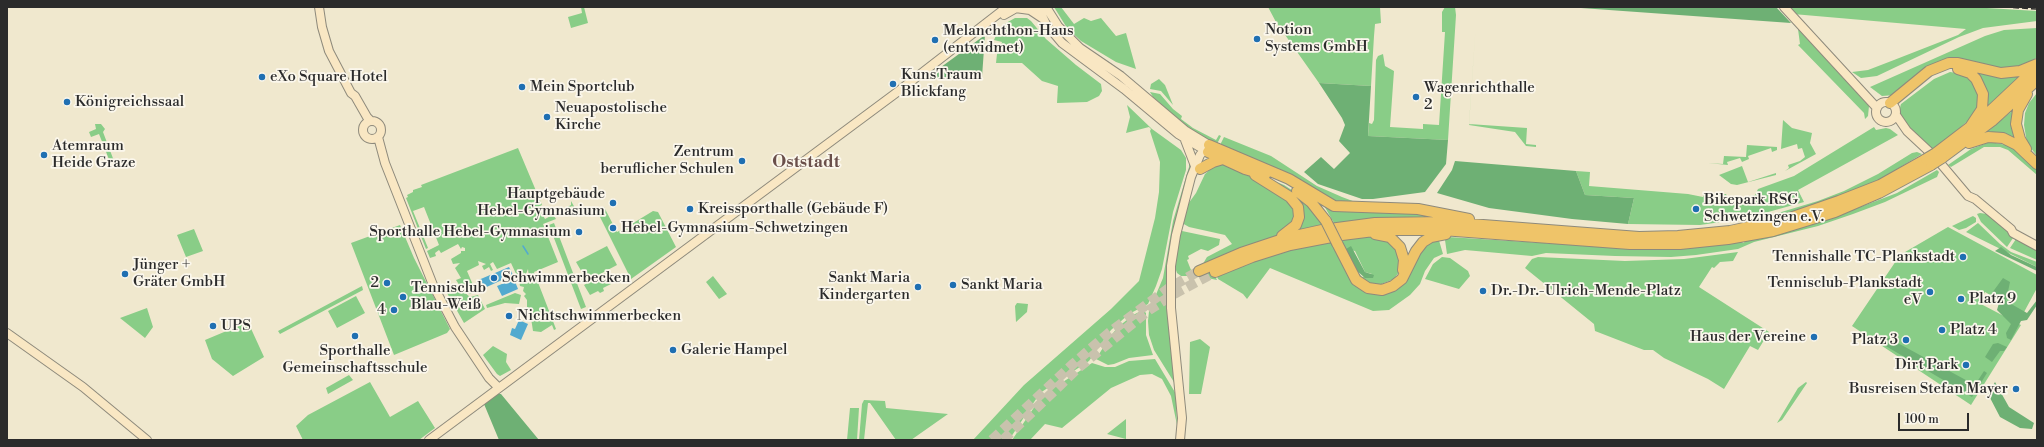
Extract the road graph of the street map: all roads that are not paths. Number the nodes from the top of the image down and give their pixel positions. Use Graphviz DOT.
graph roads {
  1 [pos="319,7"];
  2 [pos="1014,7"];
  3 [pos="1038,7"];
  4 [pos="1046,7"];
  5 [pos="1784,7"];
  6 [pos="1042,20"];
  7 [pos="2037,66"];
  8 [pos="2035,81"];
  9 [pos="1888,110"];
  10 [pos="368,123"];
  11 [pos="1968,130"];
  12 [pos="375,138"];
  13 [pos="1185,139"];
  14 [pos="1958,147"];
  15 [pos="1207,149"];
  16 [pos="1939,155"];
  17 [pos="1224,159"];
  18 [pos="2037,161"];
  19 [pos="1929,162"];
  20 [pos="2037,164"];
  21 [pos="1198,167"];
  22 [pos="1245,169"];
  23 [pos="1311,193"];
  24 [pos="1328,221"];
  25 [pos="1488,225"];
  26 [pos="1467,231"];
  27 [pos="1368,232"];
  28 [pos="1273,242"];
  29 [pos="1338,243"];
  30 [pos="2037,246"];
  31 [pos="1199,271"];
  32 [pos="1216,272"];
  33 [pos="7,333"];
  34 [pos="489,378"];
  35 [pos="498,387"];
  36 [pos="487,397"];
  37 [pos="1183,427"];
  38 [pos="147,440"];
  39 [pos="428,440"];
  40 [pos="1180,440"];
  41 [pos="1185,440"];
  1 -- 10 [label="street"];
  2 -- 6 [label="street"];
  2 -- 35 [label="street"];
  3 -- 6 [label="street"];
  4 -- 15 [label="street"];
  5 -- 9 [label="street"];
  6 -- 13 [label="street"];
  7 -- 9 [label="highway"];
  7 -- 11 [label="highway"];
  8 -- 14 [label="highway"];
  8 -- 18 [label="highway"];
  9 -- 11 [label="highway"];
  9 -- 30 [label="street"];
  10 -- 12 [label="street"];
  10 -- 12 [label="street"];
  11 -- 16 [label="highway"];
  12 -- 34 [label="street"];
  13 -- 15 [label="street"];
  13 -- 21 [label="street"];
  14 -- 16 [label="highway"];
  14 -- 20 [label="highway"];
  15 -- 17 [label="highway"];
  15 -- 21 [label="street"];
  15 -- 23 [label="highway"];
  16 -- 19 [label="highway, bridge"];
  17 -- 21 [label="highway"];
  17 -- 22 [label="highway"];
  19 -- 25 [label="highway"];
  19 -- 26 [label="highway"];
  21 -- 37 [label="street"];
  22 -- 24 [label="highway"];
  22 -- 28 [label="highway"];
  23 -- 24 [label="highway"];
  23 -- 25 [label="highway"];
  24 -- 29 [label="highway, bridge"];
  25 -- 28 [label="highway"];
  26 -- 27 [label="highway"];
  26 -- 29 [label="highway"];
  27 -- 29 [label="highway"];
  27 -- 32 [label="highway"];
  28 -- 31 [label="highway"];
  33 -- 38 [label="street"];
  34 -- 35 [label="street"];
  34 -- 36 [label="street"];
  35 -- 36 [label="street"];
  36 -- 39 [label="street"];
  37 -- 40 [label="street"];
  37 -- 41 [label="street"];
}
